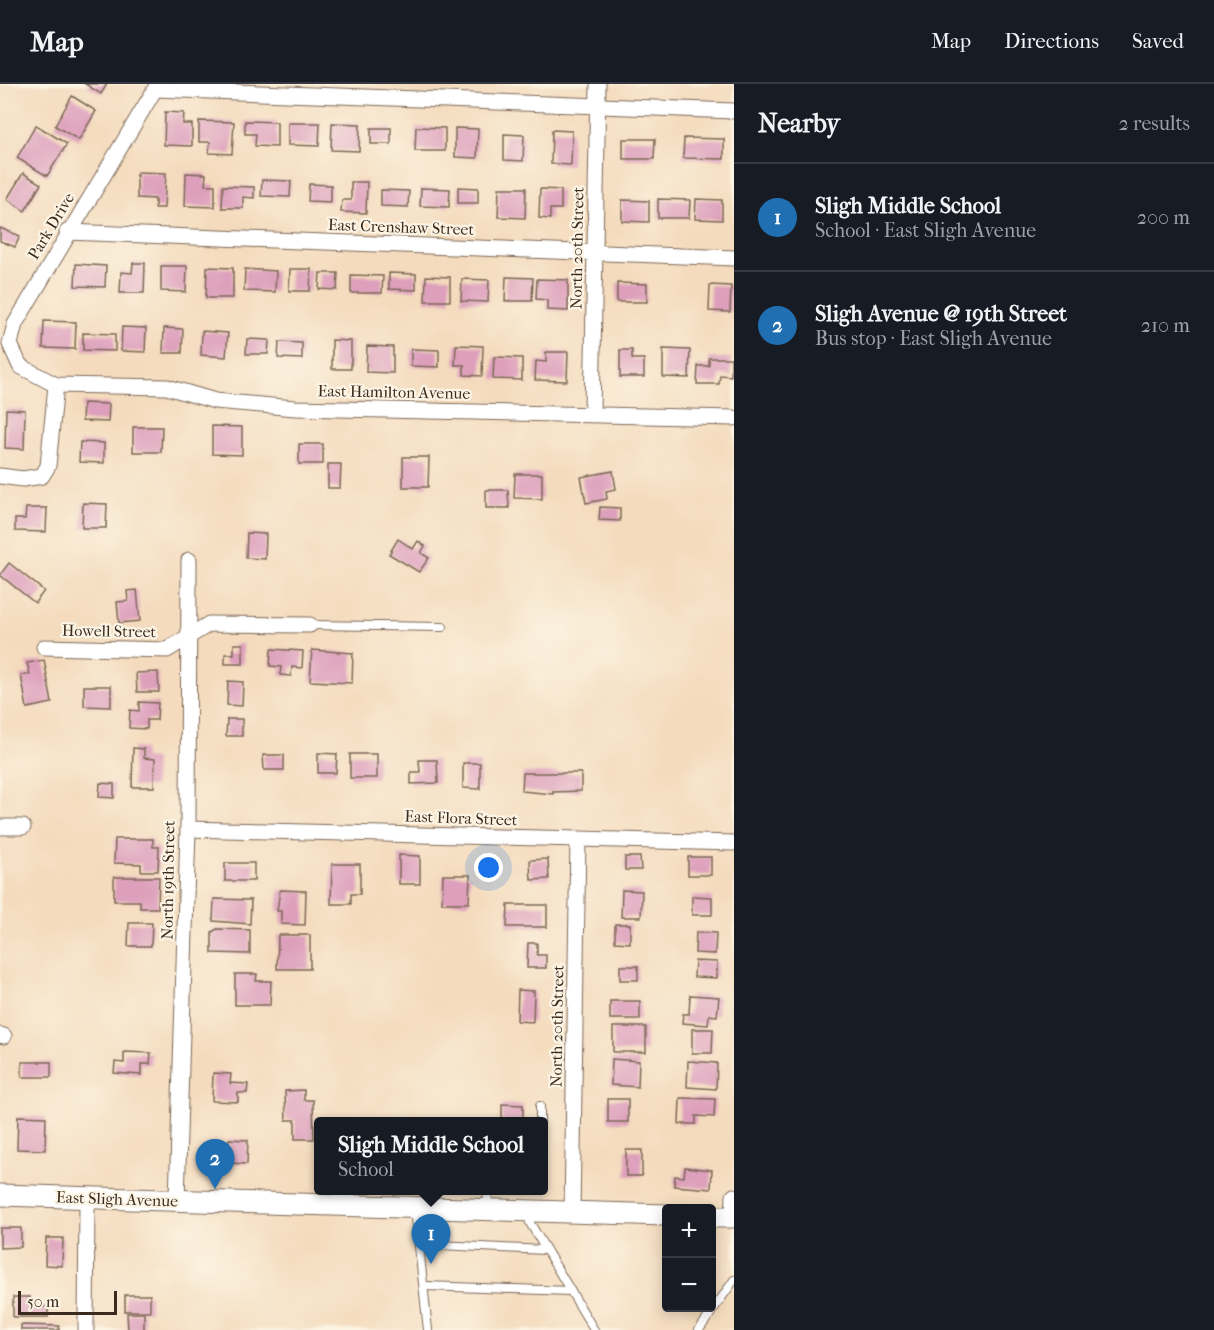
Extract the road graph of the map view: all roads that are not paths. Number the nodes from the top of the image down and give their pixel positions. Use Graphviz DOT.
graph roads {
  1 [pos="598,84"];
  2 [pos="157,86"];
  3 [pos="598,106"];
  4 [pos="734,111"];
  5 [pos="68,232"];
  6 [pos="596,253"];
  7 [pos="734,258"];
  8 [pos="56,385"];
  9 [pos="592,413"];
  10 [pos="734,418"];
  11 [pos="0,476"];
  12 [pos="189,560"];
  13 [pos="309,625"];
  14 [pos="443,627"];
  15 [pos="188,637"];
  16 [pos="44,647"];
  17 [pos="0,827"];
  18 [pos="23,827"];
  19 [pos="188,829"];
  20 [pos="578,839"];
  21 [pos="734,843"];
  22 [pos="540,1106"];
  23 [pos="540,1117"];
  24 [pos="0,1195"];
  25 [pos="734,1196"];
  26 [pos="87,1199"];
  27 [pos="487,1200"];
  28 [pos="177,1202"];
  29 [pos="414,1208"];
  30 [pos="528,1211"];
  31 [pos="572,1213"];
  32 [pos="662,1215"];
  33 [pos="716,1217"];
  34 [pos="734,1217"];
  35 [pos="439,1245"];
  36 [pos="546,1250"];
  37 [pos="734,1280"];
  38 [pos="425,1286"];
  39 [pos="570,1291"];
  40 [pos="86,1330"];
  41 [pos="428,1330"];
  42 [pos="594,1330"];
  43 [pos="699,1330"];
  1 -- 3 [label="street, North 20th Street"];
  2 -- 3 [label="street"];
  2 -- 5 [label="street, Park Drive"];
  3 -- 4 [label="street"];
  3 -- 6 [label="street, North 20th Street"];
  5 -- 6 [label="street, East Crenshaw Street"];
  5 -- 8 [label="street, Park Drive"];
  6 -- 7 [label="street, East Crenshaw Street"];
  6 -- 9 [label="street, North 20th Street"];
  8 -- 9 [label="street, East Hamilton Avenue"];
  8 -- 11 [label="street"];
  9 -- 10 [label="street, East Hamilton Avenue"];
  12 -- 15 [label="street, North 19th Street"];
  13 -- 14 [label="lane"];
  13 -- 15 [label="street, Howell Street"];
  15 -- 16 [label="street, Howell Street"];
  15 -- 19 [label="street, North 19th Street"];
  17 -- 18 [label="street"];
  19 -- 20 [label="street, East Flora Street"];
  19 -- 28 [label="street, North 19th Street"];
  20 -- 21 [label="street, East Flora Street"];
  20 -- 31 [label="street, North 20th Street"];
  22 -- 23 [label="lane"];
  24 -- 26 [label="street, East Sligh Avenue"];
  25 -- 34 [label="street"];
  26 -- 28 [label="street, East Sligh Avenue"];
  26 -- 40 [label="street"];
  27 -- 29 [label="street, East Sligh Avenue"];
  27 -- 30 [label="street, East Sligh Avenue"];
  28 -- 29 [label="street, East Sligh Avenue"];
  29 -- 38 [label="lane"];
  30 -- 31 [label="street, East Sligh Avenue"];
  30 -- 36 [label="lane"];
  31 -- 32 [label="street, East Sligh Avenue"];
  33 -- 34 [label="street"];
  35 -- 36 [label="lane"];
  36 -- 39 [label="lane"];
  37 -- 43 [label="lane"];
  38 -- 39 [label="lane"];
  38 -- 41 [label="lane"];
  39 -- 42 [label="lane"];
}
